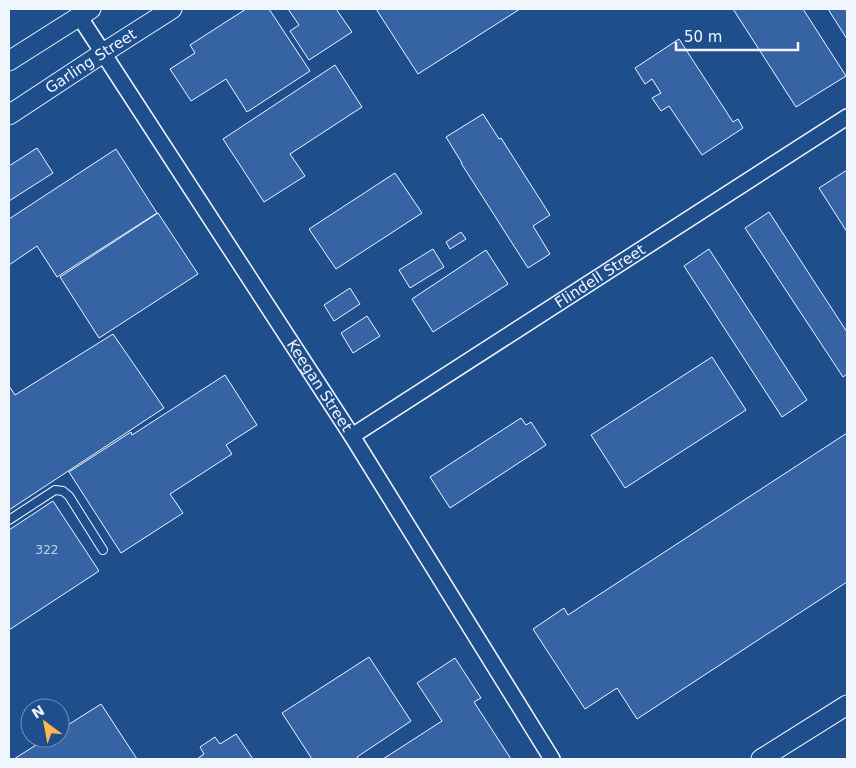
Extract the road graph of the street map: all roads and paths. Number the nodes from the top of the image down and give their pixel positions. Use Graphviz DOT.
graph roads {
  1 [pos="172,9"];
  2 [pos="85,13"];
  3 [pos="103,52"];
  4 [pos="9,61"];
  5 [pos="9,115"];
  6 [pos="847,117"];
  7 [pos="352,436"];
  8 [pos="9,520"];
  9 [pos="103,550"];
  10 [pos="847,705"];
  11 [pos="552,759"];
  12 [pos="761,759"];
  1 -- 3 [label="street, Garling Street"];
  2 -- 3 [label="street, Keegan Street"];
  2 -- 4 [label="street"];
  3 -- 5 [label="street, Garling Street"];
  3 -- 7 [label="street, Keegan Street"];
  6 -- 7 [label="street, Flindell Street"];
  7 -- 11 [label="street, Keegan Street"];
  8 -- 9 [label="lane"];
  10 -- 12 [label="street"];
}
